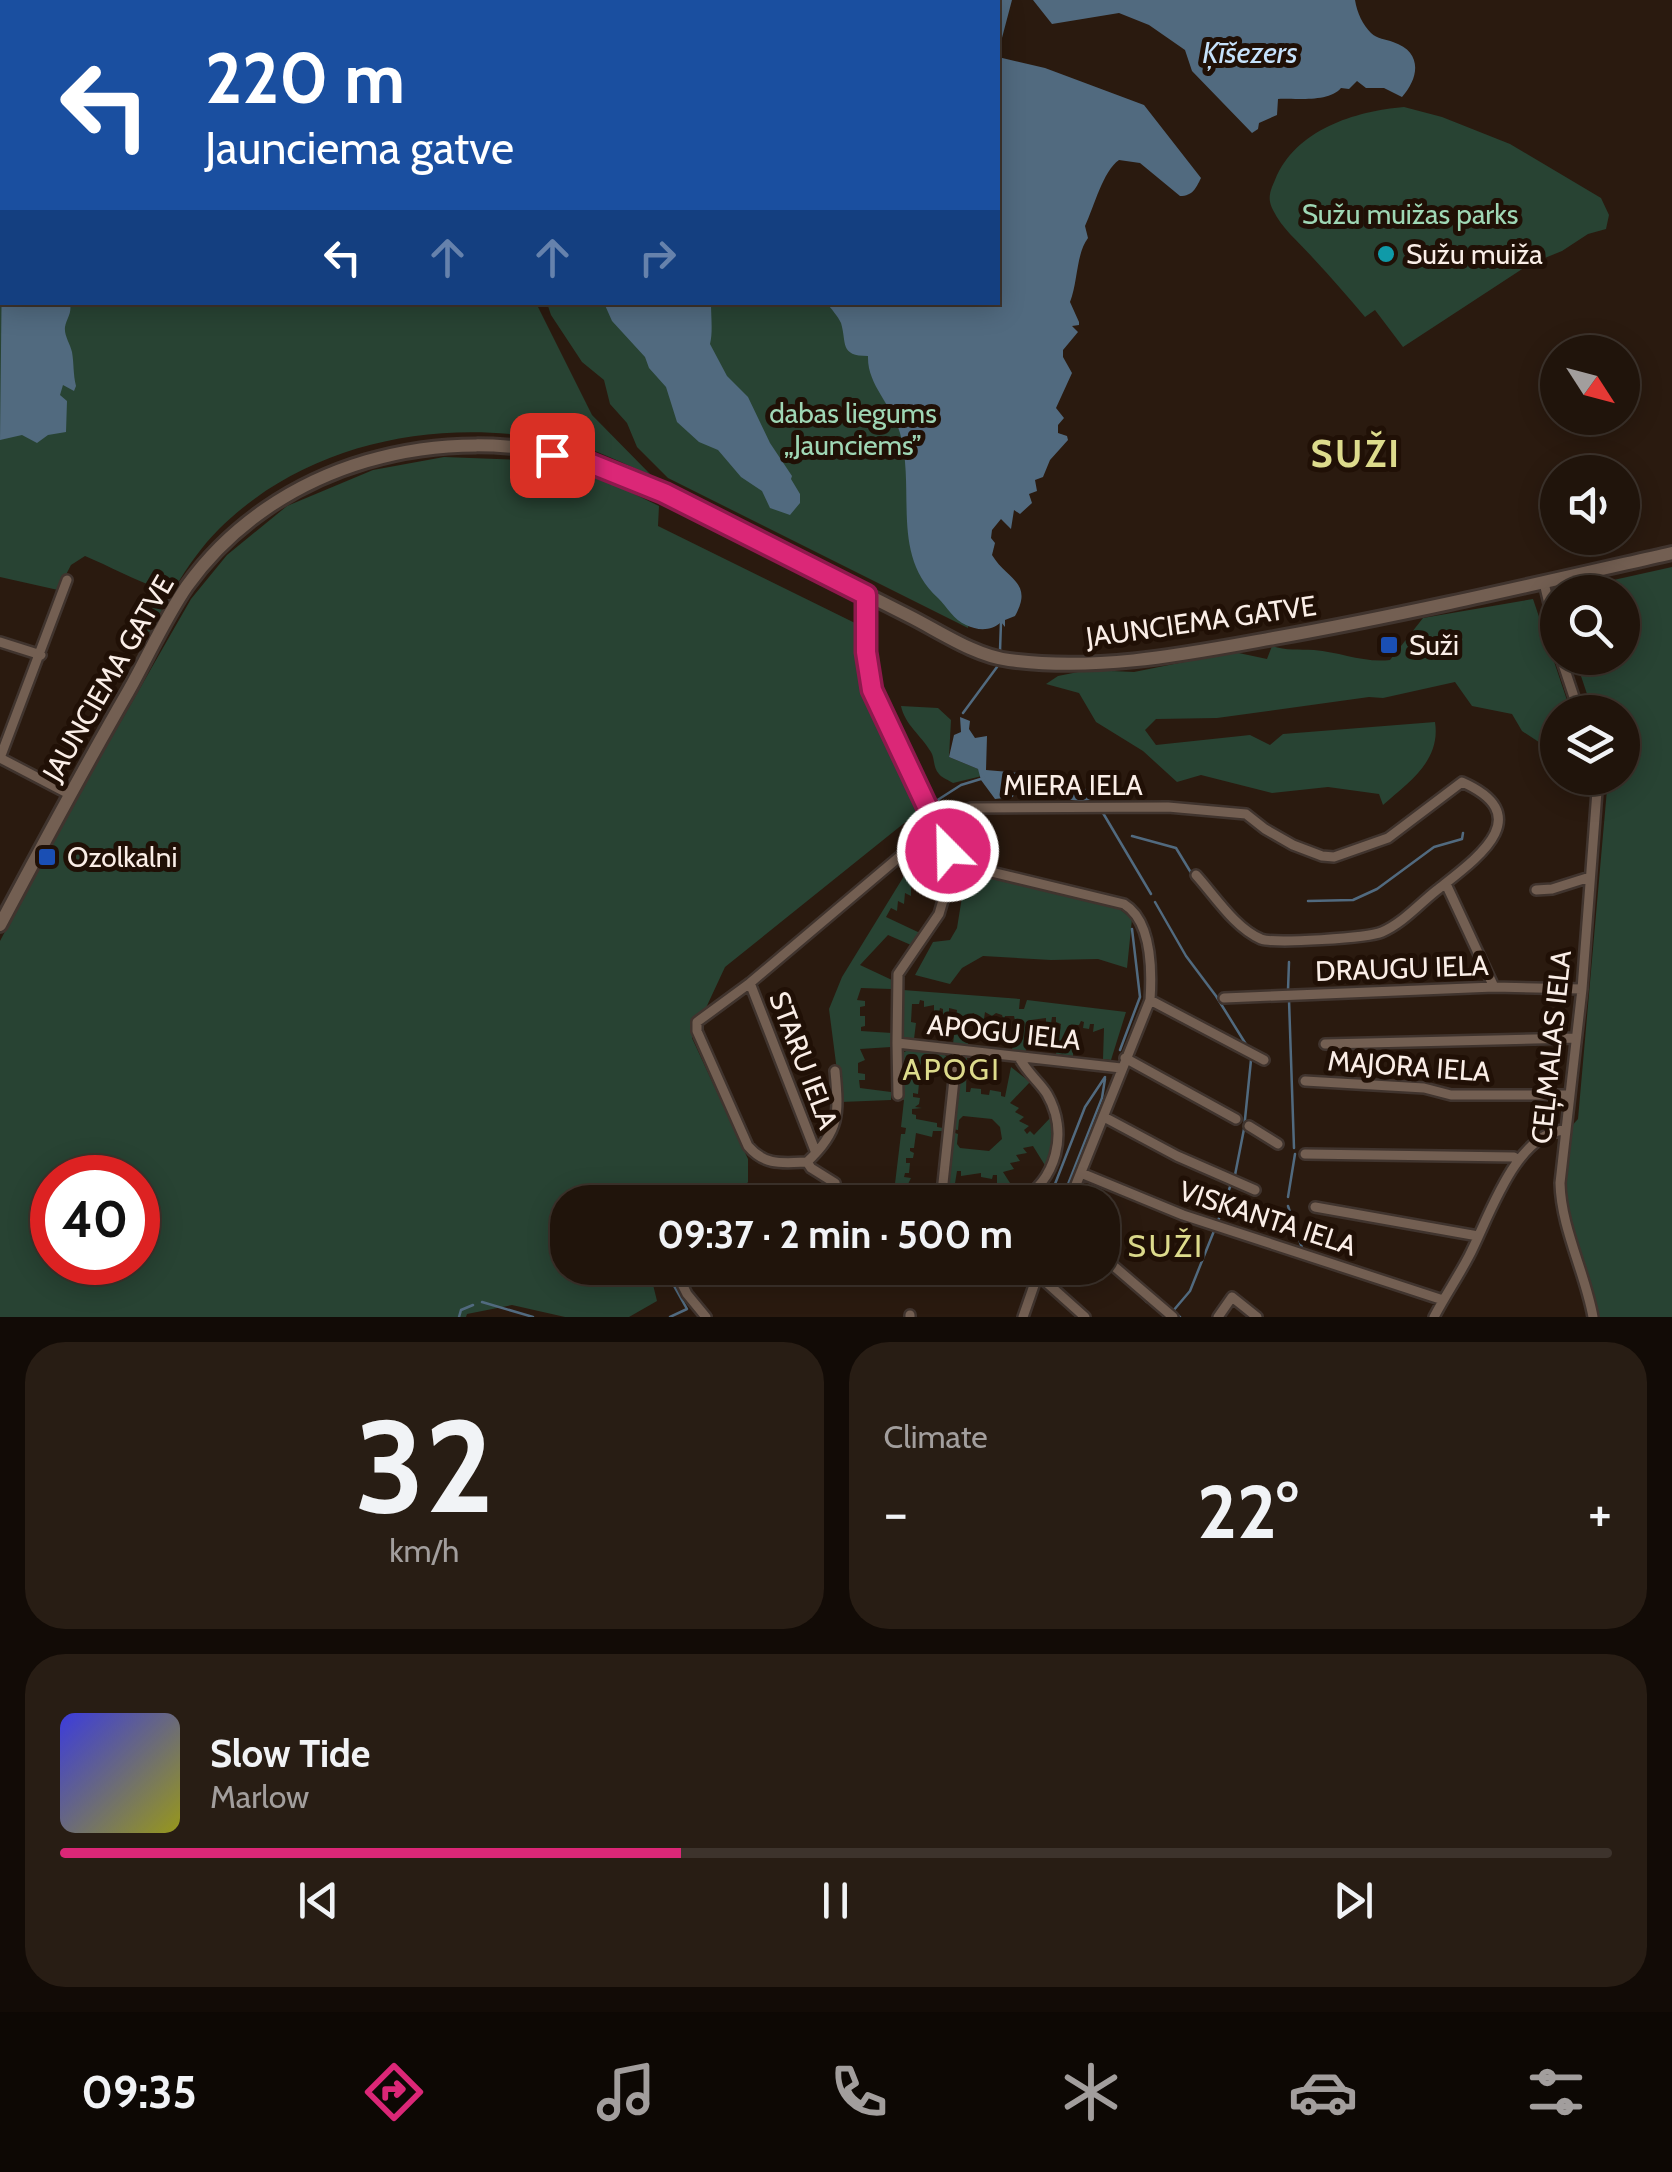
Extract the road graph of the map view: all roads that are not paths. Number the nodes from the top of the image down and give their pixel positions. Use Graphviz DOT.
graph roads {
  1 [pos="1672,553"];
  2 [pos="1575,575"];
  3 [pos="67,580"];
  4 [pos="1540,583"];
  5 [pos="866,595"];
  6 [pos="0,642"];
  7 [pos="41,655"];
  8 [pos="0,758"];
  9 [pos="69,794"];
  10 [pos="1597,795"];
  11 [pos="937,825"];
  12 [pos="954,863"];
  13 [pos="1196,875"];
  14 [pos="1590,878"];
  15 [pos="1446,884"];
  16 [pos="1536,890"];
  17 [pos="0,925"];
  18 [pos="750,983"];
  19 [pos="1494,987"];
  20 [pos="1582,989"];
  21 [pos="1224,998"];
  22 [pos="1150,1000"];
  23 [pos="1576,1038"];
  24 [pos="897,1043"];
  25 [pos="1325,1044"];
  26 [pos="957,1051"];
  27 [pos="1019,1058"];
  28 [pos="1264,1060"];
  29 [pos="1123,1063"];
  30 [pos="835,1072"];
  31 [pos="1306,1081"];
  32 [pos="898,1095"];
  33 [pos="1568,1095"];
  34 [pos="1104,1117"];
  35 [pos="1236,1119"];
  36 [pos="1249,1126"];
  37 [pos="1565,1130"];
  38 [pos="1278,1144"];
  39 [pos="816,1153"];
  40 [pos="1306,1154"];
  41 [pos="1519,1160"];
  42 [pos="807,1162"];
  43 [pos="1081,1174"];
  44 [pos="834,1185"];
  45 [pos="943,1185"];
  46 [pos="1039,1185"];
  47 [pos="1076,1185"];
  48 [pos="1256,1190"];
  49 [pos="1314,1207"];
  50 [pos="1478,1236"];
  51 [pos="1120,1271"];
  52 [pos="682,1285"];
  53 [pos="1033,1285"];
  54 [pos="1052,1285"];
  55 [pos="1442,1300"];
  56 [pos="706,1317"];
  57 [pos="1023,1317"];
  58 [pos="1085,1317"];
  59 [pos="1173,1317"];
  60 [pos="1218,1317"];
  61 [pos="1257,1317"];
  62 [pos="1434,1317"];
  63 [pos="1594,1317"];
  1 -- 2 [label="main road, JAUNCIEMA GATVE"];
  3 -- 7 [label="street"];
  4 -- 5 [label="main road, JAUNCIEMA GATVE"];
  5 -- 9 [label="main road, JAUNCIEMA GATVE"];
  5 -- 11 [label="street"];
  6 -- 7 [label="street"];
  7 -- 8 [label="street"];
  8 -- 9 [label="street"];
  9 -- 17 [label="main road, JAUNCIEMA GATVE"];
  10 -- 14 [label="street, CEĻMALAS IELA"];
  11 -- 12 [label="street"];
  11 -- 15 [label="street, MIERA IELA"];
  11 -- 18 [label="street, MIERA IELA"];
  12 -- 22 [label="street"];
  12 -- 24 [label="street, APOGU IELA"];
  13 -- 15 [label="street"];
  14 -- 16 [label="street"];
  14 -- 20 [label="street, CEĻMALAS IELA"];
  15 -- 19 [label="street"];
  18 -- 39 [label="street, STARU IELA"];
  18 -- 42 [label="street, MIERA IELA"];
  19 -- 20 [label="street, DRAUGU IELA"];
  19 -- 21 [label="street, DRAUGU IELA"];
  20 -- 23 [label="street, CEĻMALAS IELA"];
  22 -- 28 [label="street"];
  22 -- 29 [label="street"];
  23 -- 25 [label="street"];
  23 -- 33 [label="street, CEĻMALAS IELA"];
  24 -- 26 [label="street, APOGU IELA"];
  24 -- 32 [label="street"];
  26 -- 27 [label="street, APOGU IELA"];
  26 -- 45 [label="street"];
  27 -- 29 [label="street, APOGU IELA"];
  27 -- 46 [label="street"];
  29 -- 34 [label="street"];
  29 -- 35 [label="street"];
  30 -- 39 [label="street"];
  31 -- 33 [label="street, MAJORA IELA"];
  33 -- 37 [label="street, CEĻMALAS IELA"];
  34 -- 43 [label="street"];
  34 -- 48 [label="street"];
  36 -- 38 [label="street"];
  37 -- 41 [label="street"];
  37 -- 63 [label="street, CEĻMALAS IELA"];
  39 -- 42 [label="street"];
  40 -- 41 [label="street"];
  41 -- 50 [label="street"];
  42 -- 44 [label="street"];
  43 -- 47 [label="street"];
  43 -- 55 [label="street, VISKANTA IELA"];
  49 -- 50 [label="street"];
  50 -- 55 [label="street"];
  51 -- 59 [label="street"];
  52 -- 56 [label="street"];
  53 -- 57 [label="street"];
  54 -- 58 [label="street"];
  55 -- 62 [label="street"];
  60 -- 61 [label="street"];
}
